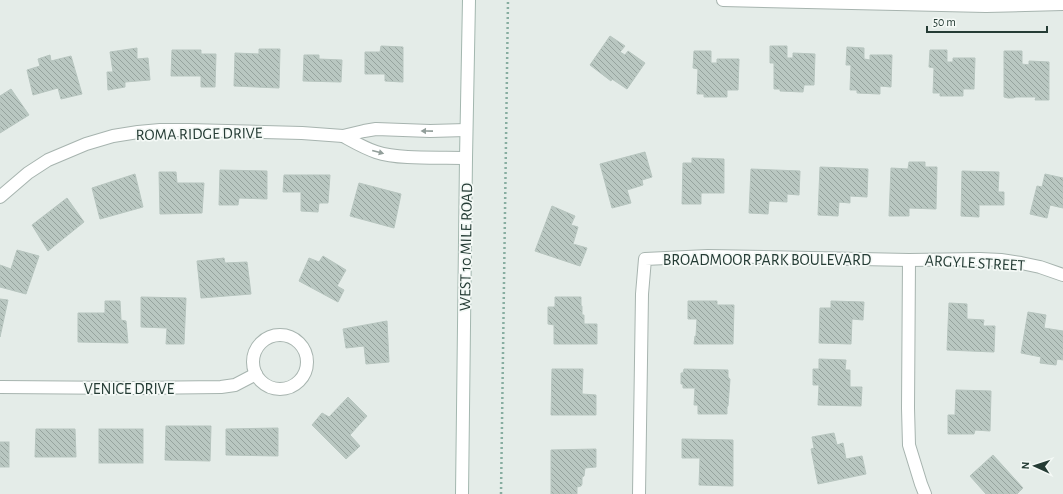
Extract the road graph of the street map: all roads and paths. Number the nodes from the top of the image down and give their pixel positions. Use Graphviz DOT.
graph roads {
  1 [pos="469,0"];
  2 [pos="508,0"];
  3 [pos="723,0"];
  4 [pos="1063,4"];
  5 [pos="466,130"];
  6 [pos="343,136"];
  7 [pos="466,158"];
  8 [pos="0,197"];
  9 [pos="909,260"];
  10 [pos="1063,274"];
  11 [pos="256,374"];
  12 [pos="0,387"];
  13 [pos="462,494"];
  14 [pos="501,494"];
  15 [pos="639,494"];
  16 [pos="925,494"];
  1 -- 5 [label="street, WEST 10 MILE ROAD"];
  2 -- 14 [label="path"];
  3 -- 4 [label="street"];
  5 -- 6 [label="street, ROMA RIDGE DRIVE, one-way"];
  5 -- 7 [label="street, WEST 10 MILE ROAD"];
  6 -- 7 [label="street, ROMA RIDGE DRIVE, one-way"];
  6 -- 8 [label="street, ROMA RIDGE DRIVE"];
  7 -- 13 [label="street, WEST 10 MILE ROAD"];
  9 -- 10 [label="street, ARGYLE STREET"];
  9 -- 15 [label="street, BROADMOOR PARK BOULEVARD"];
  9 -- 16 [label="street"];
  11 -- 11 [label="street"];
  11 -- 12 [label="street, VENICE DRIVE"];
}
